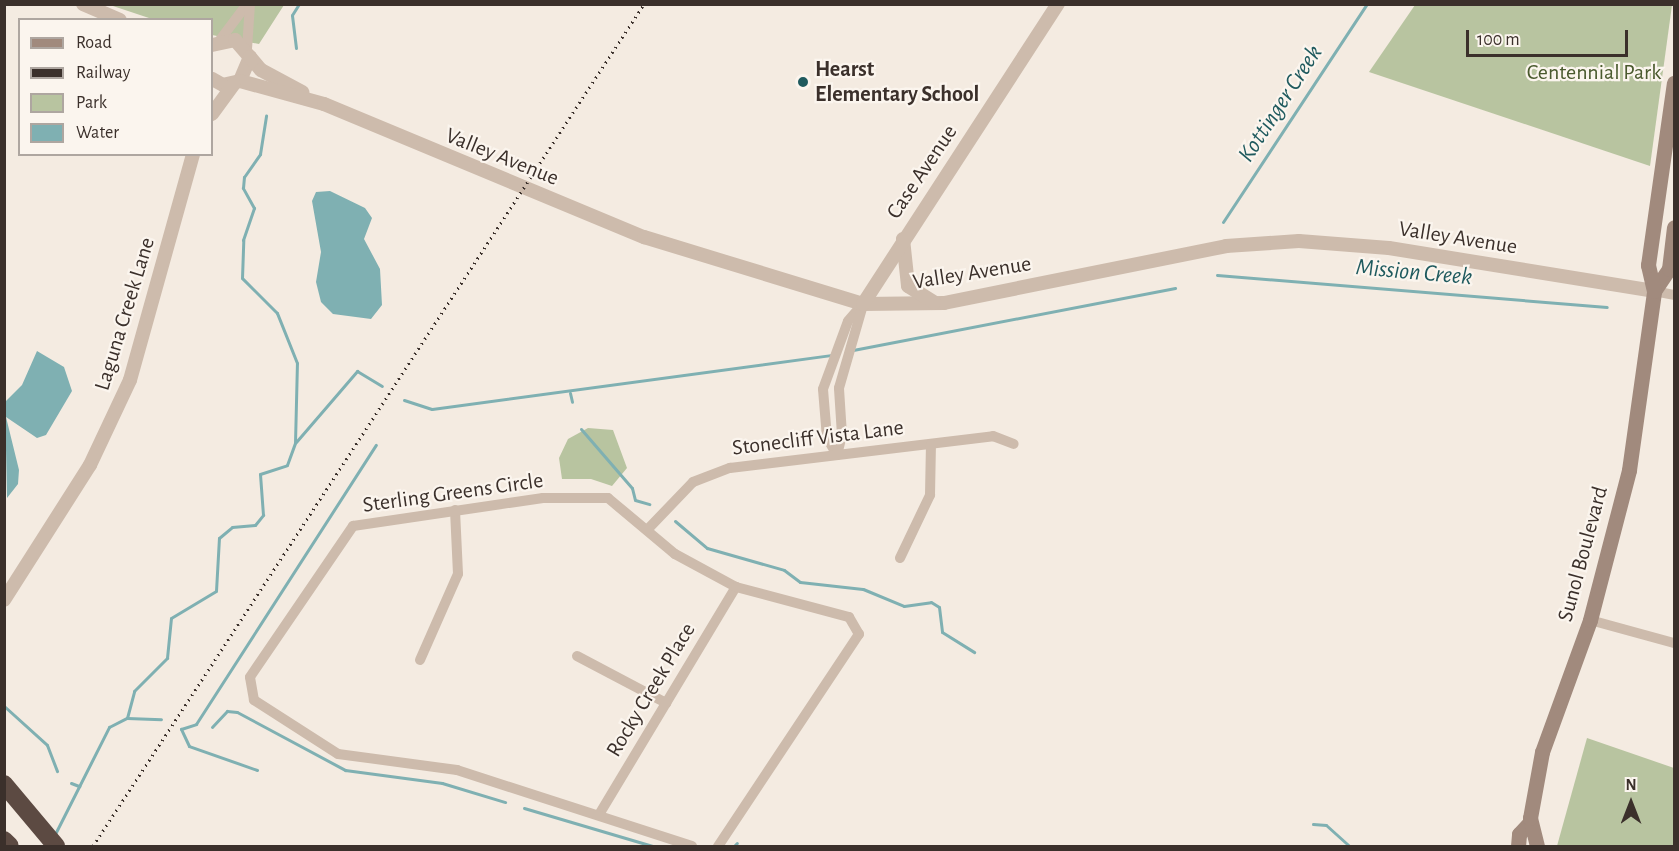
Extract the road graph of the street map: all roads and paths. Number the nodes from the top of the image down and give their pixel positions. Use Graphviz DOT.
graph roads {
  1 [pos="83,4"];
  2 [pos="249,4"];
  3 [pos="1058,4"];
  4 [pos="115,18"];
  5 [pos="214,42"];
  6 [pos="249,53"];
  7 [pos="213,78"];
  8 [pos="237,83"];
  9 [pos="1674,83"];
  10 [pos="324,105"];
  11 [pos="213,113"];
  12 [pos="192,156"];
  13 [pos="1674,227"];
  14 [pos="903,239"];
  15 [pos="1654,291"];
  16 [pos="1674,294"];
  17 [pos="936,303"];
  18 [pos="863,304"];
  19 [pos="931,444"];
  20 [pos="1014,444"];
  21 [pos="837,455"];
  22 [pos="455,510"];
  23 [pos="647,530"];
  24 [pos="900,558"];
  25 [pos="736,587"];
  26 [pos="4,600"];
  27 [pos="1590,620"];
  28 [pos="1674,643"];
  29 [pos="577,656"];
  30 [pos="420,660"];
  31 [pos="666,703"];
  32 [pos="9,789"];
  33 [pos="600,813"];
  34 [pos="1530,822"];
  35 [pos="4,840"];
  36 [pos="10,846"];
  37 [pos="56,846"];
  38 [pos="692,846"];
  39 [pos="718,846"];
  40 [pos="1518,846"];
  41 [pos="1537,846"];
  1 -- 4 [label="street"];
  2 -- 5 [label="street"];
  2 -- 6 [label="street"];
  3 -- 14 [label="street, Case Avenue"];
  5 -- 6 [label="street"];
  6 -- 8 [label="street"];
  6 -- 10 [label="street, Valley Avenue"];
  7 -- 8 [label="street, Valley Avenue"];
  8 -- 10 [label="street, Valley Avenue"];
  8 -- 11 [label="street"];
  9 -- 15 [label="main road, Sunol Boulevard"];
  10 -- 18 [label="street, Valley Avenue"];
  12 -- 26 [label="street, Laguna Creek Lane"];
  13 -- 15 [label="main road, Sunol Boulevard"];
  14 -- 17 [label="street"];
  14 -- 18 [label="street, Case Avenue"];
  15 -- 16 [label="street"];
  15 -- 17 [label="street, Valley Avenue"];
  15 -- 27 [label="main road, Sunol Boulevard"];
  17 -- 18 [label="street, Valley Avenue"];
  18 -- 21 [label="street, Case Avenue"];
  18 -- 21 [label="street, Case Avenue"];
  19 -- 20 [label="street, Stonecliff Vista Lane"];
  19 -- 21 [label="street, Stonecliff Vista Lane"];
  19 -- 24 [label="street"];
  21 -- 23 [label="street, Stonecliff Vista Lane"];
  22 -- 23 [label="street, Sterling Greens Circle"];
  22 -- 30 [label="street"];
  22 -- 33 [label="street, Sterling Greens Circle"];
  23 -- 25 [label="street, Sterling Greens Circle"];
  25 -- 31 [label="street, Rocky Creek Place"];
  25 -- 39 [label="street, Sterling Greens Circle"];
  27 -- 28 [label="street"];
  27 -- 34 [label="main road, Sunol Boulevard"];
  29 -- 31 [label="street"];
  31 -- 33 [label="street, Rocky Creek Place"];
  32 -- 37 [label="highway"];
  33 -- 38 [label="street, Sterling Greens Circle"];
  34 -- 40 [label="main road, Sunol Boulevard"];
  34 -- 41 [label="main road, Sunol Boulevard"];
  35 -- 36 [label="highway"];
}
